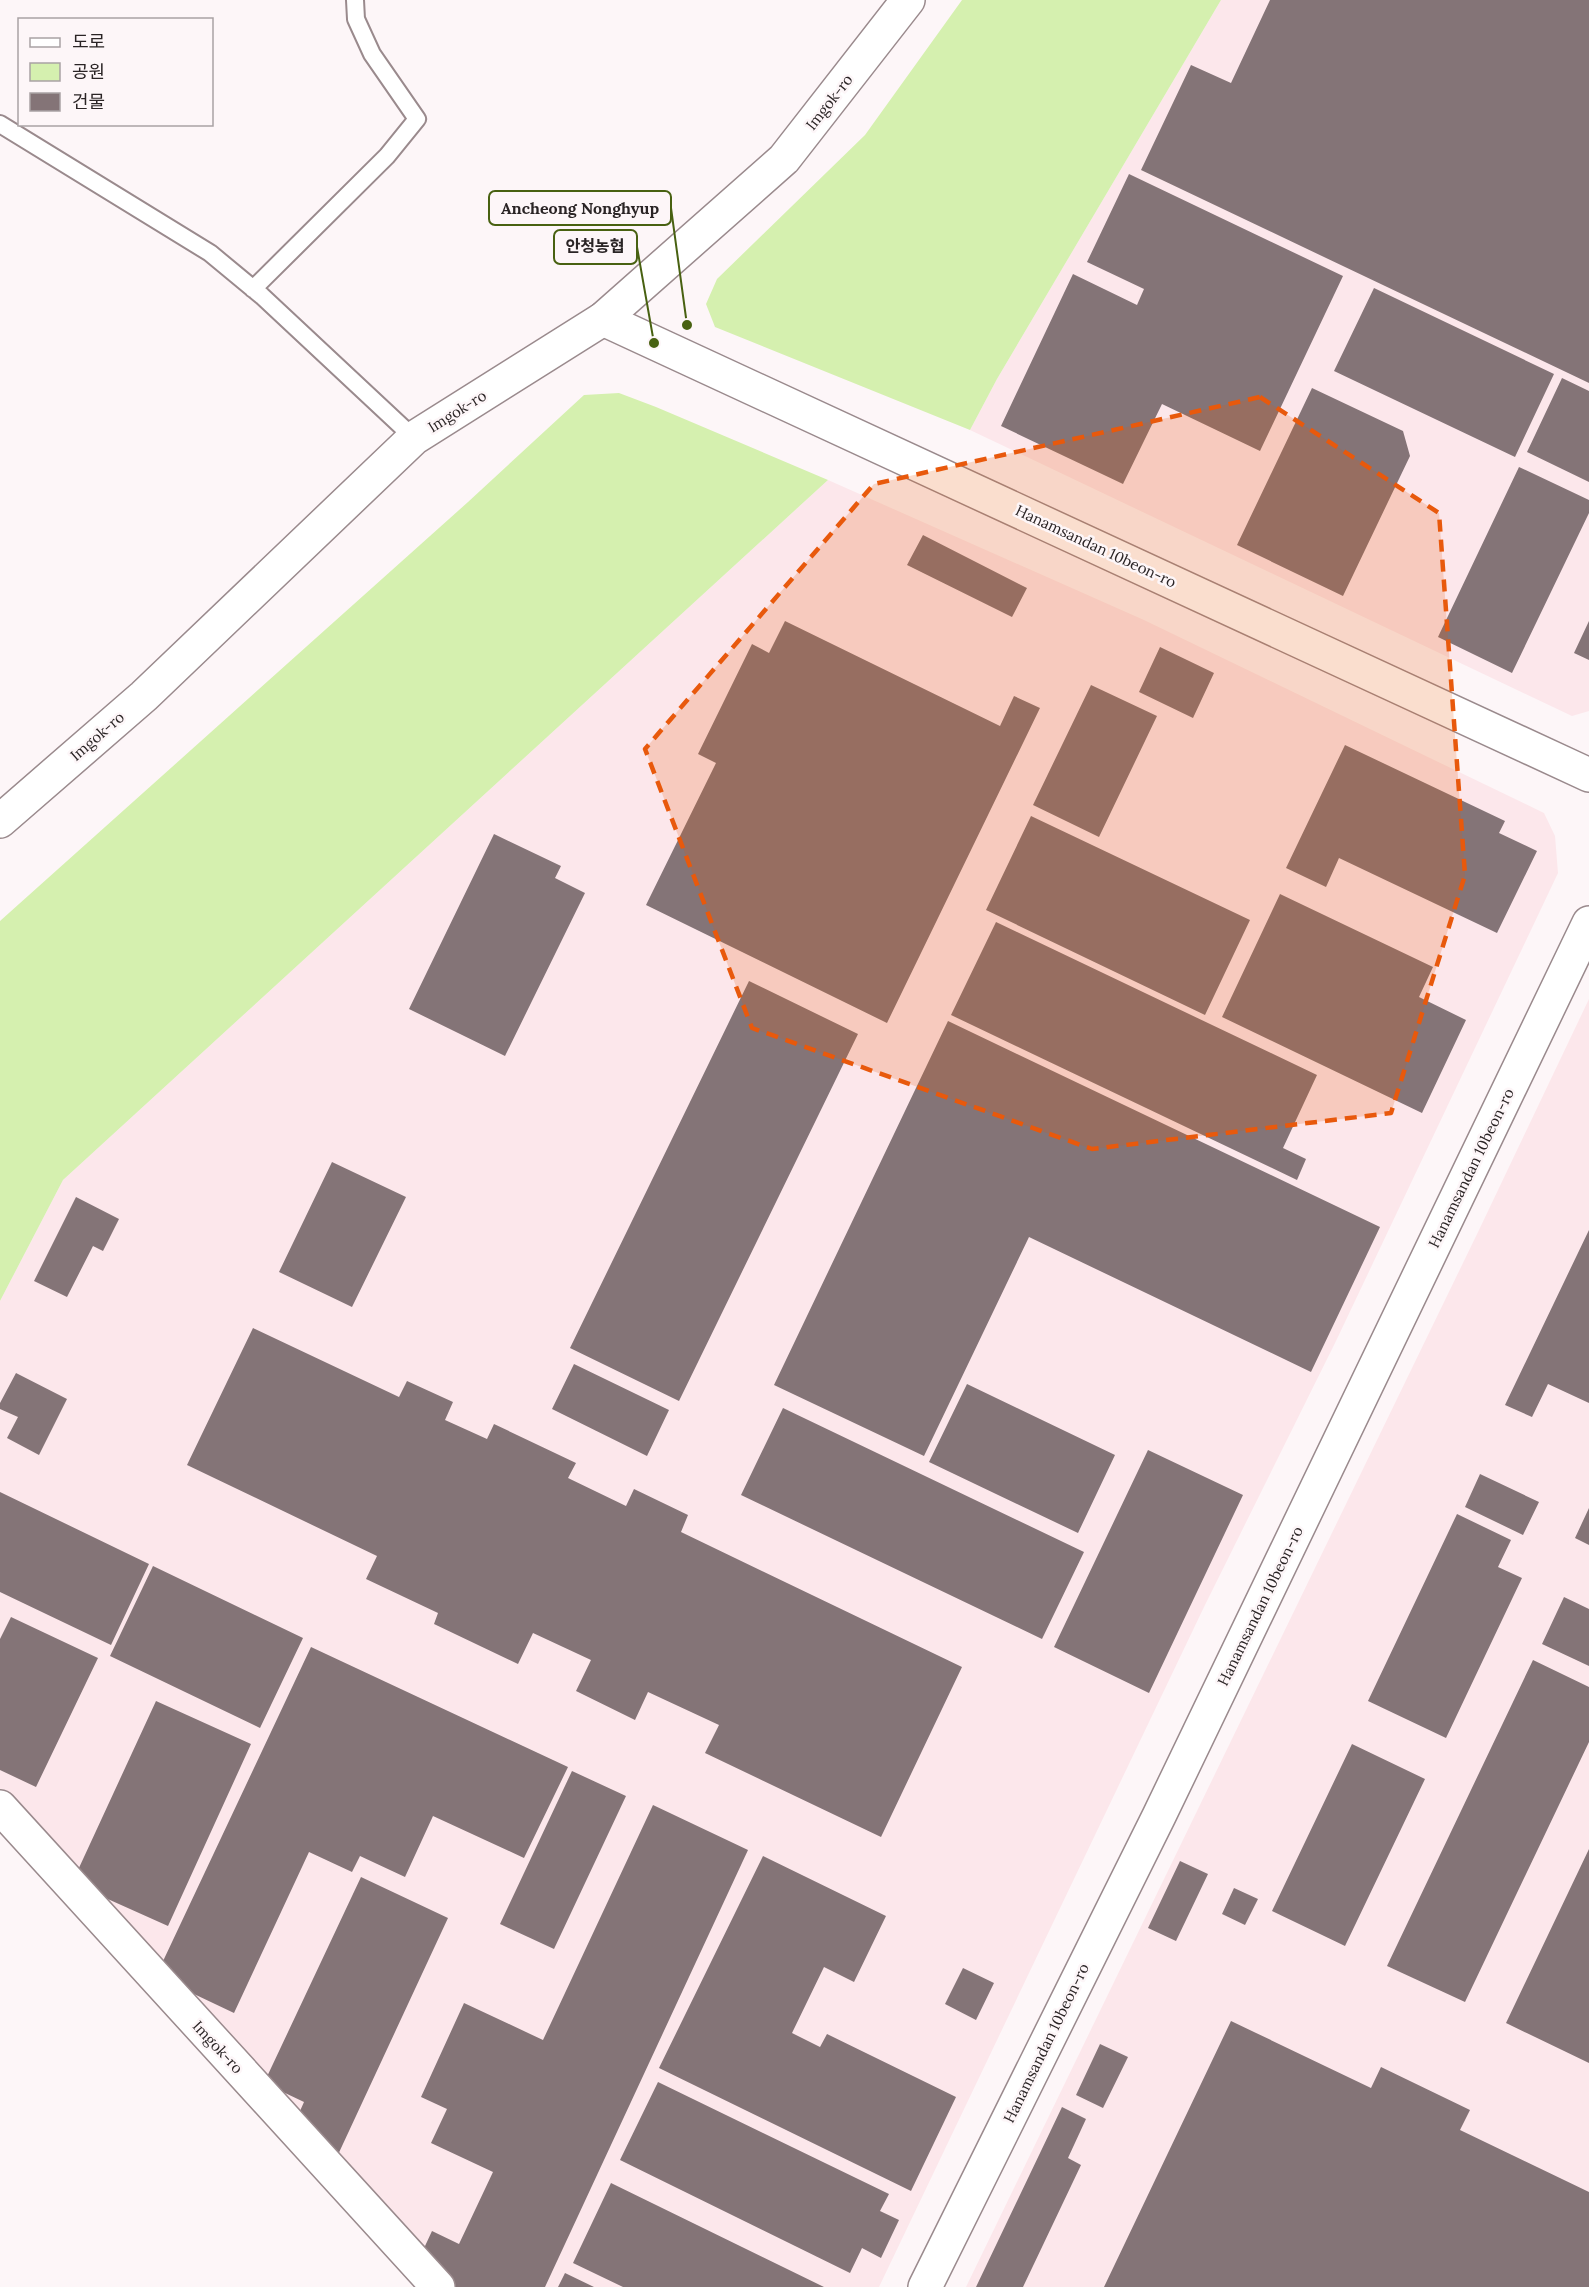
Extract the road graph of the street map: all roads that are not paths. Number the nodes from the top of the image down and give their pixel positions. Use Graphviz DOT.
graph roads {
  1 [pos="355,0"];
  2 [pos="908,0"];
  3 [pos="0,124"];
  4 [pos="253,289"];
  5 [pos="603,319"];
  6 [pos="414,438"];
  7 [pos="1589,775"];
  8 [pos="0,821"];
  9 [pos="1589,922"];
  10 [pos="0,1806"];
  11 [pos="438,2287"];
  12 [pos="925,2287"];
  1 -- 4 [label="lane"];
  2 -- 5 [label="street, Imgok-ro"];
  3 -- 4 [label="lane"];
  4 -- 6 [label="lane"];
  5 -- 6 [label="street, Imgok-ro"];
  5 -- 7 [label="street, Hanamsandan 10beon-ro"];
  6 -- 8 [label="street, Imgok-ro"];
  9 -- 12 [label="street, Hanamsandan 10beon-ro"];
  10 -- 11 [label="street, Imgok-ro"];
}
